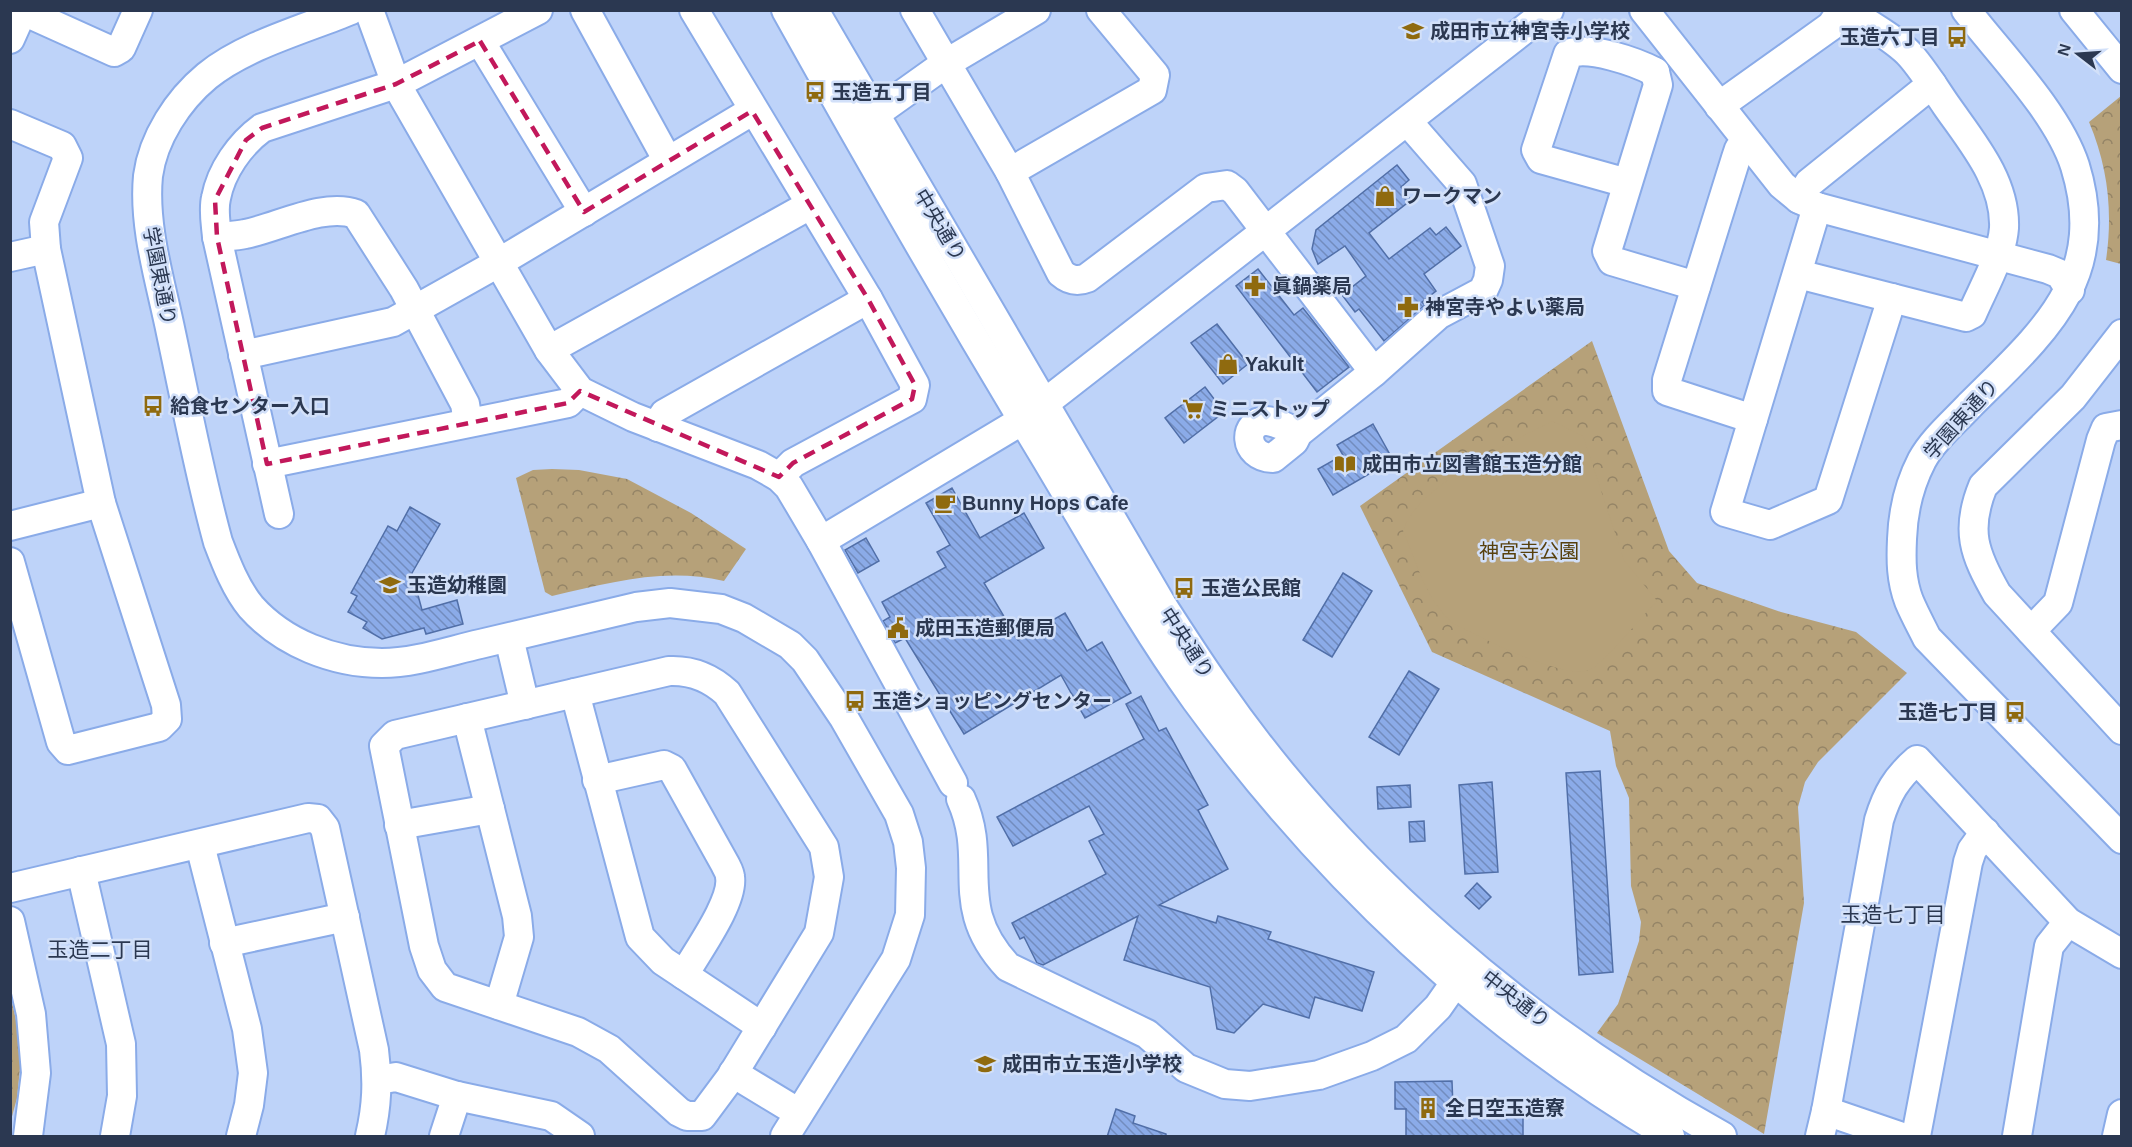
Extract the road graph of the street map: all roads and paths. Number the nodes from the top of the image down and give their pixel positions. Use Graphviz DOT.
graph roads {
  1 [pos="138,10"];
  2 [pos="351,10"];
  3 [pos="369,10"];
  4 [pos="538,10"];
  5 [pos="585,10"];
  6 [pos="694,10"];
  7 [pos="786,10"];
  8 [pos="814,10"];
  9 [pos="915,10"];
  10 [pos="1036,10"];
  11 [pos="1101,10"];
  12 [pos="1549,10"];
  13 [pos="1842,10"];
  14 [pos="1848,10"];
  15 [pos="1966,10"];
  16 [pos="2074,10"];
  17 [pos="23,11"];
  18 [pos="1656,15"];
  19 [pos="10,39"];
  20 [pos="480,41"];
  21 [pos="1679,56"];
  22 [pos="945,64"];
  23 [pos="2121,69"];
  24 [pos="1655,72"];
  25 [pos="396,84"];
  26 [pos="1932,84"];
  27 [pos="1719,106"];
  28 [pos="752,111"];
  29 [pos="875,114"];
  30 [pos="1408,122"];
  31 [pos="10,124"];
  32 [pos="1747,142"];
  33 [pos="668,161"];
  34 [pos="1010,172"];
  35 [pos="1627,183"];
  36 [pos="1808,203"];
  37 [pos="810,205"];
  38 [pos="584,212"];
  39 [pos="1265,233"];
  40 [pos="217,237"];
  41 [pos="46,249"];
  42 [pos="1996,256"];
  43 [pos="10,257"];
  44 [pos="498,262"];
  45 [pos="1798,274"];
  46 [pos="1696,286"];
  47 [pos="2070,290"];
  48 [pos="1892,298"];
  49 [pos="868,299"];
  50 [pos="414,309"];
  51 [pos="2121,334"];
  52 [pos="549,350"];
  53 [pos="243,355"];
  54 [pos="1374,372"];
  55 [pos="580,391"];
  56 [pos="1046,404"];
  57 [pos="1753,419"];
  58 [pos="1023,420"];
  59 [pos="468,422"];
  60 [pos="2121,425"];
  61 [pos="658,427"];
  62 [pos="1298,433"];
  63 [pos="267,464"];
  64 [pos="779,477"];
  65 [pos="101,503"];
  66 [pos="279,514"];
  67 [pos="10,526"];
  68 [pos="821,541"];
  69 [pos="10,562"];
  70 [pos="2031,631"];
  71 [pos="509,638"];
  72 [pos="575,693"];
  73 [pos="525,705"];
  74 [pos="467,718"];
  75 [pos="2120,725"];
  76 [pos="597,780"];
  77 [pos="490,809"];
  78 [pos="399,825"];
  79 [pos="1985,832"];
  80 [pos="2121,839"];
  81 [pos="200,845"];
  82 [pos="81,871"];
  83 [pos="10,888"];
  84 [pos="345,917"];
  85 [pos="10,921"];
  86 [pos="2068,922"];
  87 [pos="224,943"];
  88 [pos="2121,954"];
  89 [pos="1462,972"];
  90 [pos="684,975"];
  91 [pos="499,1005"];
  92 [pos="762,1027"];
  93 [pos="733,1073"];
  94 [pos="378,1080"];
  95 [pos="457,1096"];
  96 [pos="2121,1114"];
  97 [pos="1823,1124"];
  98 [pos="792,1125"];
  99 [pos="573,1134"];
  100 [pos="28,1137"];
  101 [pos="116,1137"];
  102 [pos="241,1137"];
  103 [pos="369,1137"];
  104 [pos="444,1137"];
  105 [pos="1670,1137"];
  106 [pos="1722,1137"];
  107 [pos="1899,1137"];
  108 [pos="1916,1137"];
  109 [pos="2017,1137"];
  110 [pos="2117,1137"];
  1 -- 17 [label="street"];
  2 -- 71 [label="street, 学園東通り"];
  3 -- 25 [label="street"];
  4 -- 20 [label="street"];
  5 -- 33 [label="street"];
  6 -- 28 [label="street"];
  7 -- 58 [label="street, 中央通り"];
  8 -- 29 [label="street, 中央通り"];
  9 -- 22 [label="street"];
  10 -- 22 [label="street"];
  11 -- 34 [label="street"];
  12 -- 30 [label="street"];
  13 -- 27 [label="street"];
  14 -- 26 [label="street"];
  15 -- 47 [label="street, 学園東通り"];
  16 -- 23 [label="street"];
  17 -- 19 [label="street"];
  18 -- 21 [label="street"];
  20 -- 25 [label="street"];
  20 -- 38 [label="street"];
  21 -- 24 [label="street"];
  21 -- 27 [label="street"];
  22 -- 29 [label="street"];
  22 -- 34 [label="street"];
  24 -- 35 [label="street"];
  24 -- 35 [label="street"];
  25 -- 40 [label="street"];
  25 -- 44 [label="street"];
  26 -- 36 [label="street"];
  26 -- 42 [label="street"];
  27 -- 32 [label="street"];
  28 -- 33 [label="street"];
  28 -- 37 [label="street"];
  29 -- 56 [label="street, 中央通り"];
  30 -- 39 [label="street"];
  30 -- 54 [label="street"];
  31 -- 41 [label="street"];
  32 -- 36 [label="street"];
  32 -- 46 [label="street"];
  33 -- 38 [label="street"];
  34 -- 39 [label="street"];
  35 -- 46 [label="street"];
  36 -- 42 [label="street"];
  36 -- 45 [label="street"];
  37 -- 49 [label="street"];
  37 -- 52 [label="street"];
  38 -- 44 [label="street"];
  39 -- 54 [label="street"];
  39 -- 56 [label="street"];
  40 -- 50 [label="street"];
  40 -- 53 [label="street"];
  41 -- 43 [label="street"];
  41 -- 65 [label="street"];
  42 -- 47 [label="street"];
  42 -- 48 [label="street"];
  44 -- 50 [label="street"];
  44 -- 52 [label="street"];
  45 -- 48 [label="street"];
  45 -- 57 [label="street"];
  46 -- 57 [label="street"];
  47 -- 80 [label="street, 学園東通り"];
  48 -- 57 [label="street"];
  49 -- 61 [label="street"];
  49 -- 64 [label="street"];
  50 -- 53 [label="street"];
  50 -- 59 [label="street"];
  51 -- 70 [label="street"];
  52 -- 55 [label="street"];
  53 -- 63 [label="street"];
  54 -- 62 [label="street"];
  55 -- 59 [label="street"];
  55 -- 61 [label="street"];
  56 -- 58 [label="street"];
  56 -- 89 [label="street, 中央通り"];
  58 -- 68 [label="street"];
  58 -- 89 [label="street, 中央通り"];
  59 -- 63 [label="street"];
  60 -- 70 [label="street"];
  61 -- 64 [label="street"];
  63 -- 66 [label="street"];
  64 -- 68 [label="street"];
  65 -- 67 [label="street"];
  65 -- 69 [label="street"];
  68 -- 89 [label="street"];
  70 -- 75 [label="street"];
  71 -- 73 [label="street"];
  71 -- 98 [label="street, 学園東通り"];
  72 -- 73 [label="street"];
  72 -- 76 [label="street"];
  72 -- 92 [label="street"];
  73 -- 74 [label="street"];
  74 -- 77 [label="street"];
  74 -- 78 [label="street"];
  76 -- 90 [label="street"];
  76 -- 90 [label="street"];
  77 -- 78 [label="street"];
  77 -- 91 [label="street"];
  78 -- 91 [label="street"];
  79 -- 86 [label="street"];
  79 -- 97 [label="street"];
  79 -- 108 [label="street"];
  81 -- 82 [label="street"];
  81 -- 84 [label="street"];
  81 -- 87 [label="street"];
  82 -- 83 [label="street"];
  82 -- 101 [label="street"];
  84 -- 87 [label="street"];
  84 -- 94 [label="street"];
  85 -- 100 [label="street"];
  86 -- 88 [label="street"];
  86 -- 109 [label="street"];
  87 -- 102 [label="street"];
  89 -- 105 [label="street, 中央通り"];
  89 -- 106 [label="street, 中央通り"];
  90 -- 92 [label="street"];
  91 -- 93 [label="street"];
  92 -- 93 [label="street"];
  93 -- 98 [label="street"];
  94 -- 95 [label="street"];
  94 -- 103 [label="street"];
  95 -- 99 [label="street"];
  95 -- 104 [label="street"];
  96 -- 110 [label="street"];
  97 -- 107 [label="street"];
}
